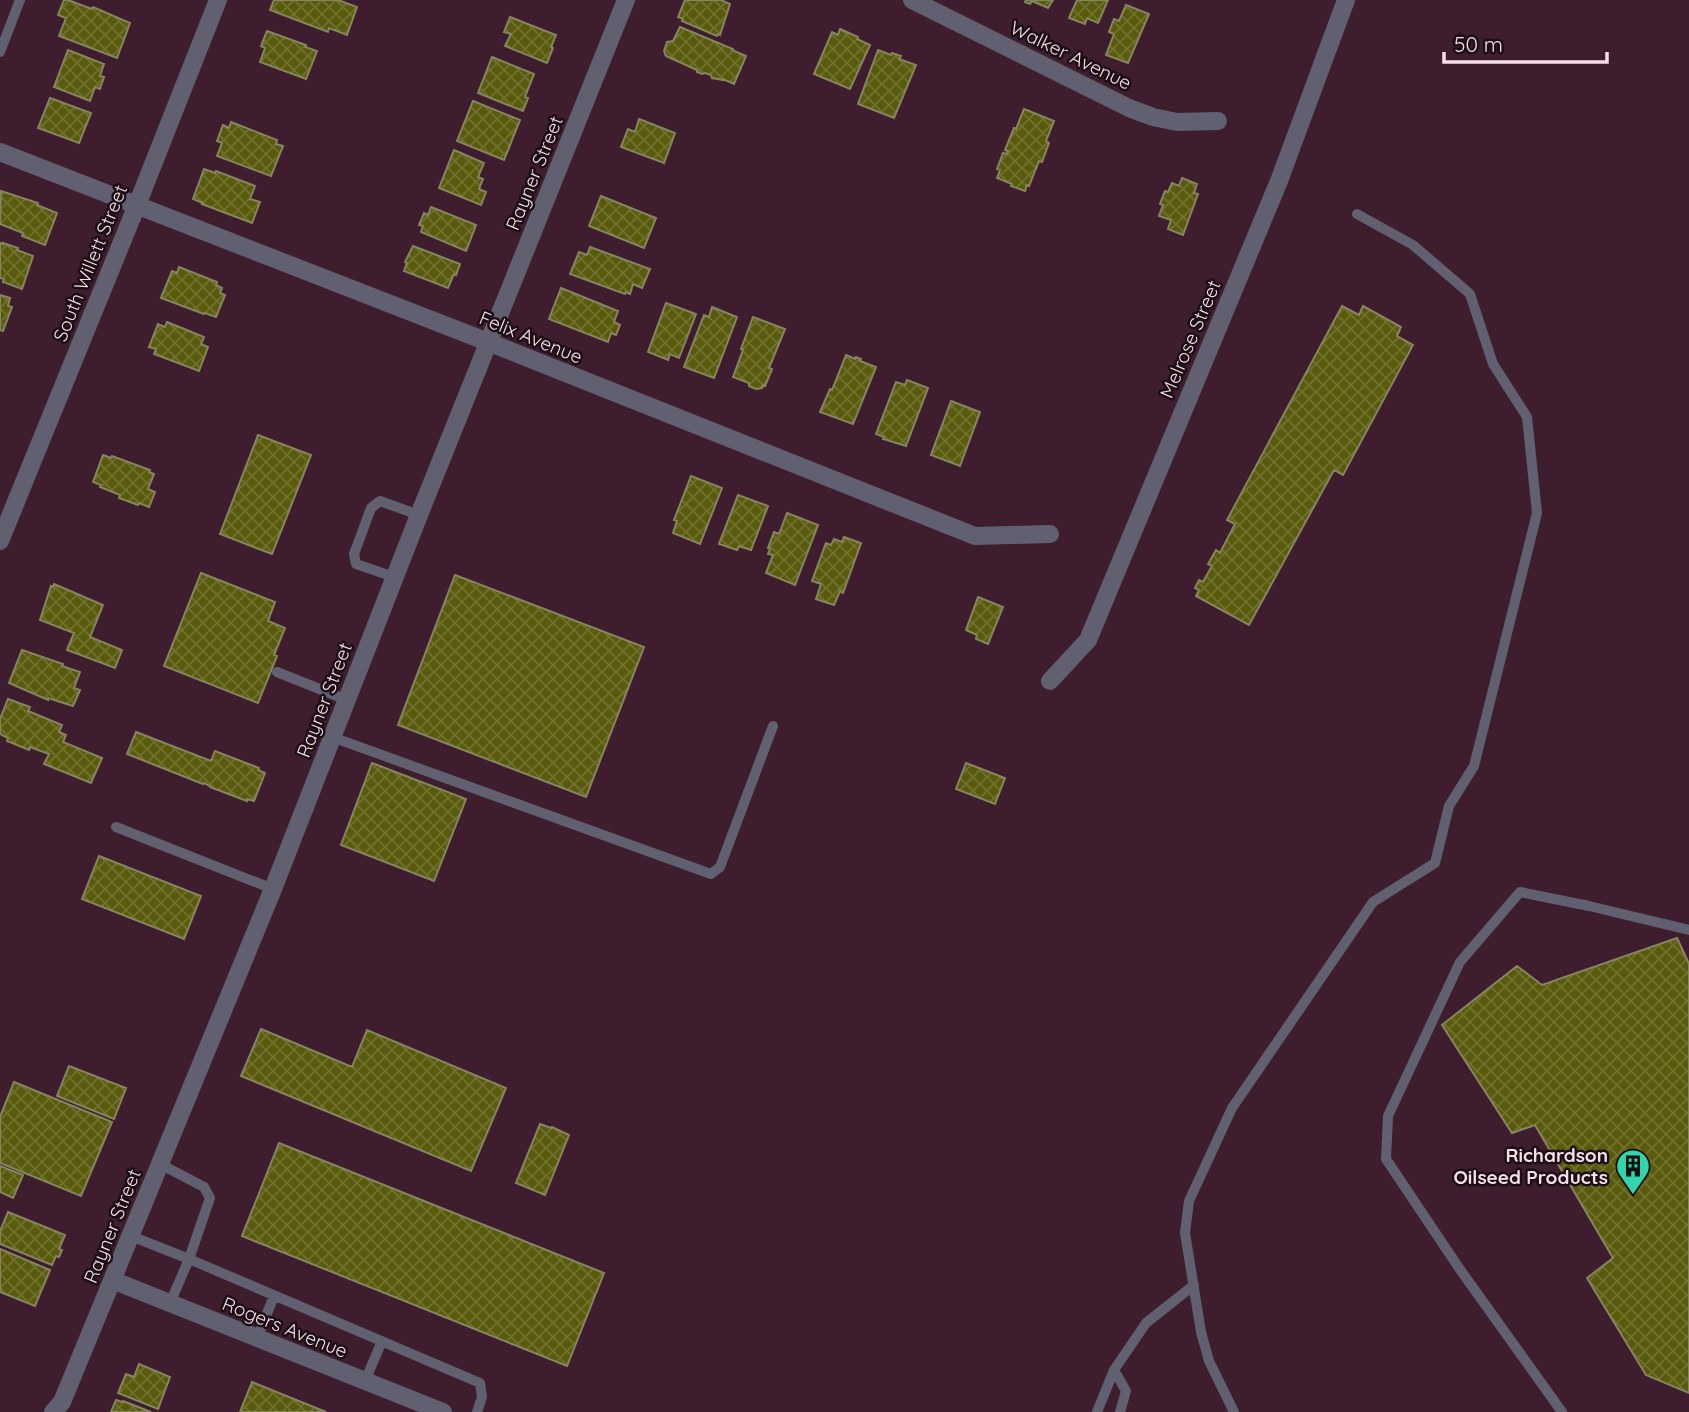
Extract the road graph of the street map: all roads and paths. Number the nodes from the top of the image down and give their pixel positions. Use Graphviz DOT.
graph roads {
  1 [pos="20,0"];
  2 [pos="218,0"];
  3 [pos="626,0"];
  4 [pos="912,0"];
  5 [pos="1346,0"];
  6 [pos="0,52"];
  7 [pos="1218,121"];
  8 [pos="0,152"];
  9 [pos="137,205"];
  10 [pos="1357,214"];
  11 [pos="488,342"];
  12 [pos="419,515"];
  13 [pos="1050,534"];
  14 [pos="0,541"];
  15 [pos="394,577"];
  16 [pos="277,672"];
  17 [pos="1050,681"];
  18 [pos="347,700"];
  19 [pos="773,726"];
  20 [pos="332,737"];
  21 [pos="116,827"];
  22 [pos="273,889"];
  23 [pos="1689,930"];
  24 [pos="160,1164"];
  25 [pos="131,1236"];
  26 [pos="189,1259"];
  27 [pos="113,1280"];
  28 [pos="1194,1285"];
  29 [pos="274,1296"];
  30 [pos="170,1303"];
  31 [pos="257,1338"];
  32 [pos="382,1341"];
  33 [pos="1114,1370"];
  34 [pos="365,1381"];
  35 [pos="53,1412"];
  36 [pos="443,1412"];
  37 [pos="477,1412"];
  38 [pos="1097,1412"];
  39 [pos="1120,1412"];
  40 [pos="1234,1412"];
  41 [pos="1562,1412"];
  1 -- 6 [label="lane"];
  2 -- 9 [label="street, South Willett Street"];
  3 -- 11 [label="street, Rayner Street"];
  4 -- 7 [label="street, Walker Avenue"];
  5 -- 17 [label="street, Melrose Street"];
  8 -- 9 [label="street, Felix Avenue"];
  9 -- 11 [label="street, Felix Avenue"];
  9 -- 14 [label="street, South Willett Street"];
  10 -- 28 [label="lane"];
  11 -- 12 [label="street, Rayner Street"];
  11 -- 13 [label="street, Felix Avenue"];
  12 -- 15 [label="street, Rayner Street"];
  12 -- 15 [label="lane"];
  15 -- 18 [label="street, Rayner Street"];
  16 -- 18 [label="lane"];
  18 -- 20 [label="street, Rayner Street"];
  19 -- 20 [label="lane"];
  20 -- 22 [label="street, Rayner Street"];
  21 -- 22 [label="lane"];
  22 -- 24 [label="street, Rayner Street"];
  23 -- 41 [label="lane"];
  24 -- 25 [label="street, Rayner Street"];
  24 -- 26 [label="lane"];
  25 -- 26 [label="lane"];
  25 -- 27 [label="street, Rayner Street"];
  26 -- 29 [label="lane"];
  26 -- 30 [label="lane"];
  27 -- 30 [label="street, Rogers Avenue"];
  27 -- 35 [label="street, Rayner Street"];
  28 -- 33 [label="lane"];
  28 -- 40 [label="lane"];
  29 -- 31 [label="lane"];
  29 -- 32 [label="lane"];
  30 -- 31 [label="street, Rogers Avenue"];
  31 -- 34 [label="street, Rogers Avenue"];
  32 -- 34 [label="lane"];
  32 -- 37 [label="lane"];
  33 -- 38 [label="lane"];
  33 -- 39 [label="lane"];
  34 -- 36 [label="street, Rogers Avenue"];
}
